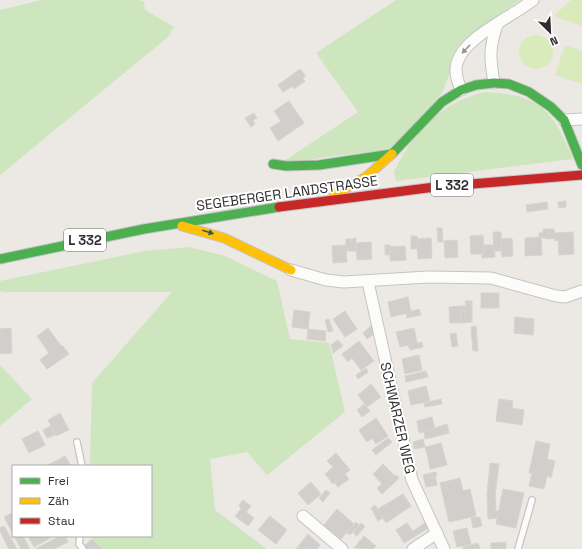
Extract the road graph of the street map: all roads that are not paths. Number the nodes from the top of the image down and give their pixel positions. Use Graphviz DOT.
graph roads {
  1 [pos="533,0"];
  2 [pos="496,25"];
  3 [pos="494,83"];
  4 [pos="460,90"];
  5 [pos="582,119"];
  6 [pos="564,120"];
  7 [pos="392,154"];
  8 [pos="273,164"];
  9 [pos="582,165"];
  10 [pos="582,175"];
  11 [pos="322,200"];
  12 [pos="170,224"];
  13 [pos="0,259"];
  14 [pos="291,270"];
  15 [pos="368,282"];
  16 [pos="582,291"];
  17 [pos="77,442"];
  18 [pos="82,465"];
  19 [pos="532,500"];
  20 [pos="303,516"];
  21 [pos="437,533"];
  22 [pos="80,537"];
  23 [pos="83,549"];
  24 [pos="342,549"];
  25 [pos="413,549"];
  26 [pos="444,549"];
  27 [pos="518,549"];
  1 -- 2 [label="street"];
  2 -- 3 [label="street"];
  2 -- 4 [label="street, one-way"];
  3 -- 4 [label="main road"];
  3 -- 6 [label="main road"];
  4 -- 7 [label="main road"];
  5 -- 6 [label="street"];
  6 -- 9 [label="main road"];
  7 -- 8 [label="main road"];
  7 -- 11 [label="main road"];
  10 -- 11 [label="main road, SEGEBERGER LANDSTRASSE / L 332"];
  11 -- 12 [label="main road, SEGEBERGER LANDSTRASSE / L 332"];
  12 -- 13 [label="main road, SEGEBERGER LANDSTRASSE / L 332"];
  12 -- 14 [label="main road, one-way"];
  14 -- 15 [label="street"];
  15 -- 16 [label="street"];
  15 -- 21 [label="street, SCHWARZER WEG"];
  17 -- 18 [label="lane"];
  19 -- 27 [label="lane"];
  20 -- 24 [label="street"];
  21 -- 25 [label="street"];
  21 -- 26 [label="street, SCHWARZER WEG"];
  22 -- 23 [label="lane"];
}
